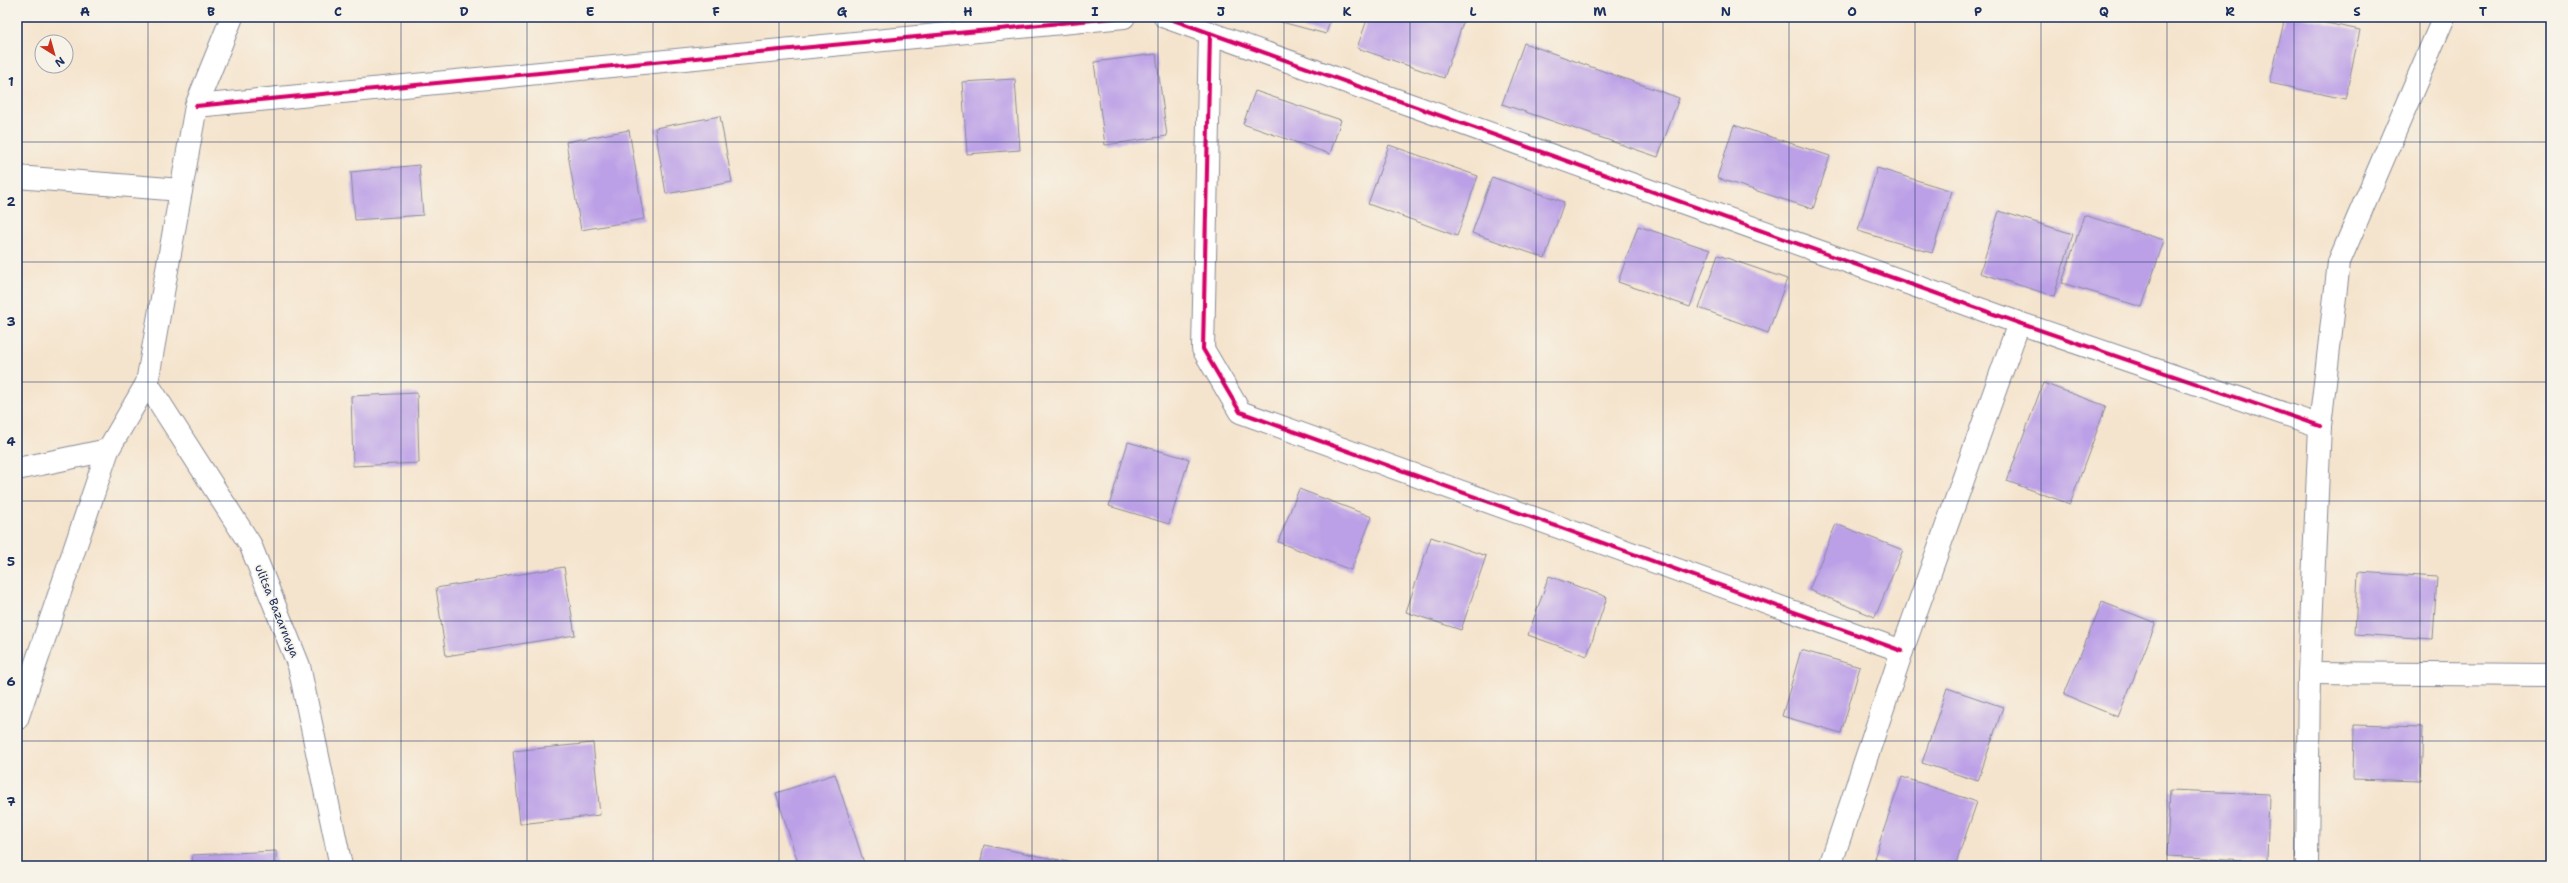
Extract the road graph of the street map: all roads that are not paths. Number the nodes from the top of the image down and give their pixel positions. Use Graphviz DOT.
graph roads {
  1 [pos="232,17"];
  2 [pos="1124,17"];
  3 [pos="1165,17"];
  4 [pos="2444,17"];
  5 [pos="1210,33"];
  6 [pos="196,106"];
  7 [pos="17,177"];
  8 [pos="181,190"];
  9 [pos="2019,323"];
  10 [pos="147,383"];
  11 [pos="2320,426"];
  12 [pos="108,450"];
  13 [pos="17,469"];
  14 [pos="1902,651"];
  15 [pos="2309,673"];
  16 [pos="2551,675"];
  17 [pos="17,719"];
  18 [pos="341,866"];
  19 [pos="1830,866"];
  20 [pos="2307,866"];
  1 -- 6 [label="street"];
  2 -- 6 [label="street"];
  3 -- 5 [label="street"];
  4 -- 11 [label="street"];
  5 -- 9 [label="street"];
  5 -- 14 [label="street"];
  6 -- 8 [label="street"];
  7 -- 8 [label="street"];
  8 -- 10 [label="street"];
  9 -- 11 [label="street"];
  9 -- 14 [label="street"];
  10 -- 12 [label="street"];
  10 -- 18 [label="street, ulitsa Bazarnaya"];
  11 -- 15 [label="street"];
  12 -- 13 [label="street"];
  12 -- 17 [label="street"];
  14 -- 19 [label="street"];
  15 -- 16 [label="street"];
  15 -- 20 [label="street"];
}
